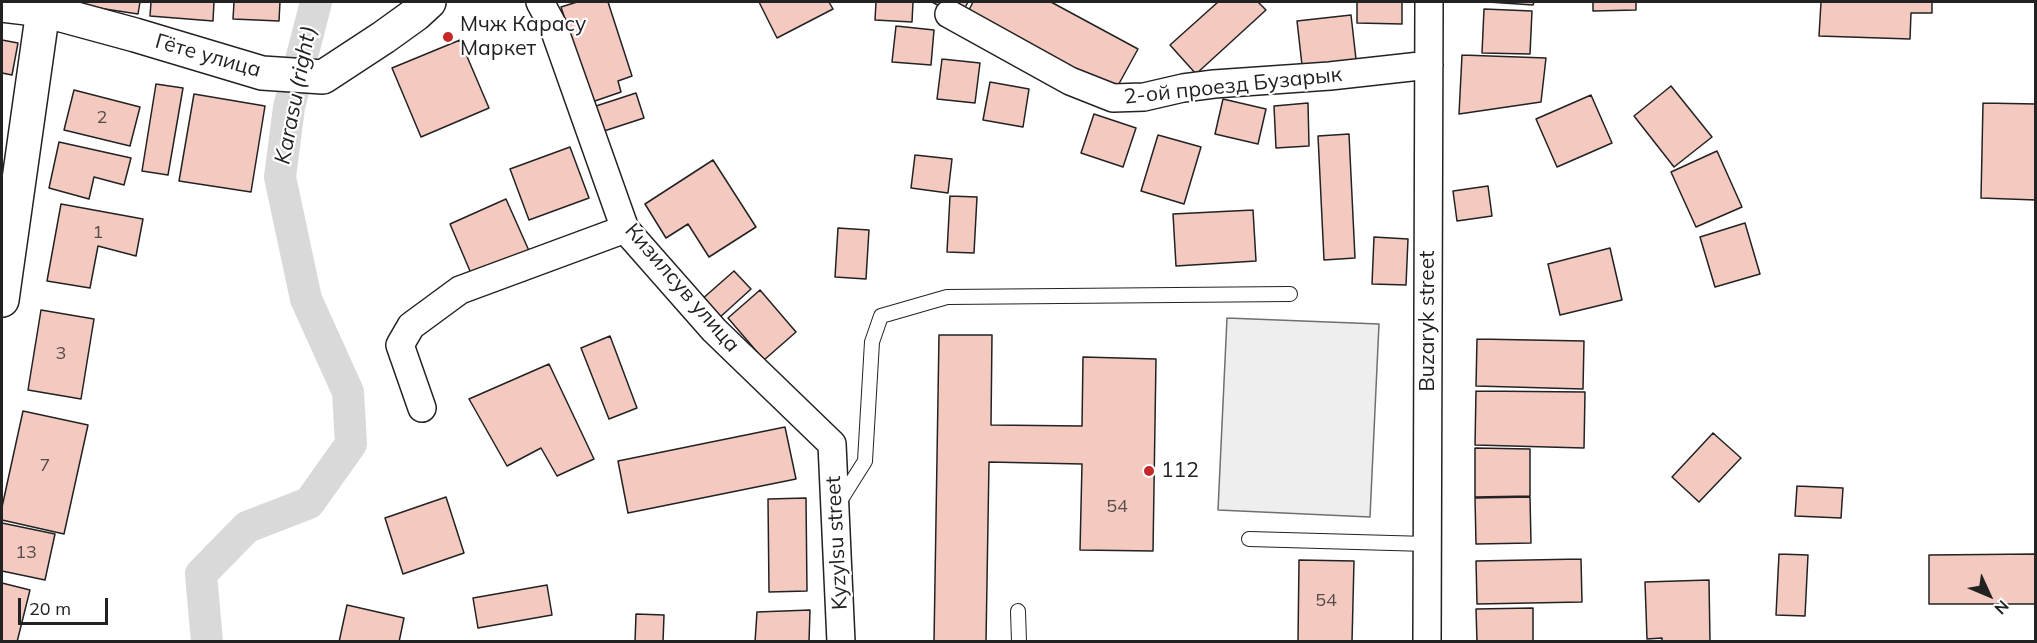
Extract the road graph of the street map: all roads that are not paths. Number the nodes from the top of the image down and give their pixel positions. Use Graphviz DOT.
graph roads {
  1 [pos="540,2"];
  2 [pos="1429,2"];
  3 [pos="2,5"];
  4 [pos="416,6"];
  5 [pos="43,10"];
  6 [pos="949,14"];
  7 [pos="1429,65"];
  8 [pos="625,229"];
  9 [pos="1290,294"];
  10 [pos="2,300"];
  11 [pos="422,408"];
  12 [pos="835,508"];
  13 [pos="1249,539"];
  14 [pos="1427,544"];
  15 [pos="1018,611"];
  16 [pos="841,642"];
  17 [pos="1019,642"];
  18 [pos="1427,642"];
  1 -- 8 [label="street, Кизилсув улица"];
  2 -- 7 [label="street, Buzaryk street"];
  3 -- 5 [label="street, Гёте улица"];
  4 -- 5 [label="street, Гёте улица"];
  5 -- 10 [label="street"];
  6 -- 7 [label="street, 2-ой проезд Бузарык"];
  7 -- 14 [label="street, Buzaryk street"];
  8 -- 11 [label="street"];
  8 -- 12 [label="street, Кизилсув улица"];
  9 -- 12 [label="lane"];
  12 -- 16 [label="street, Kyzylsu street"];
  13 -- 14 [label="lane"];
  14 -- 18 [label="street, Buzaryk street"];
  15 -- 17 [label="lane"];
}
